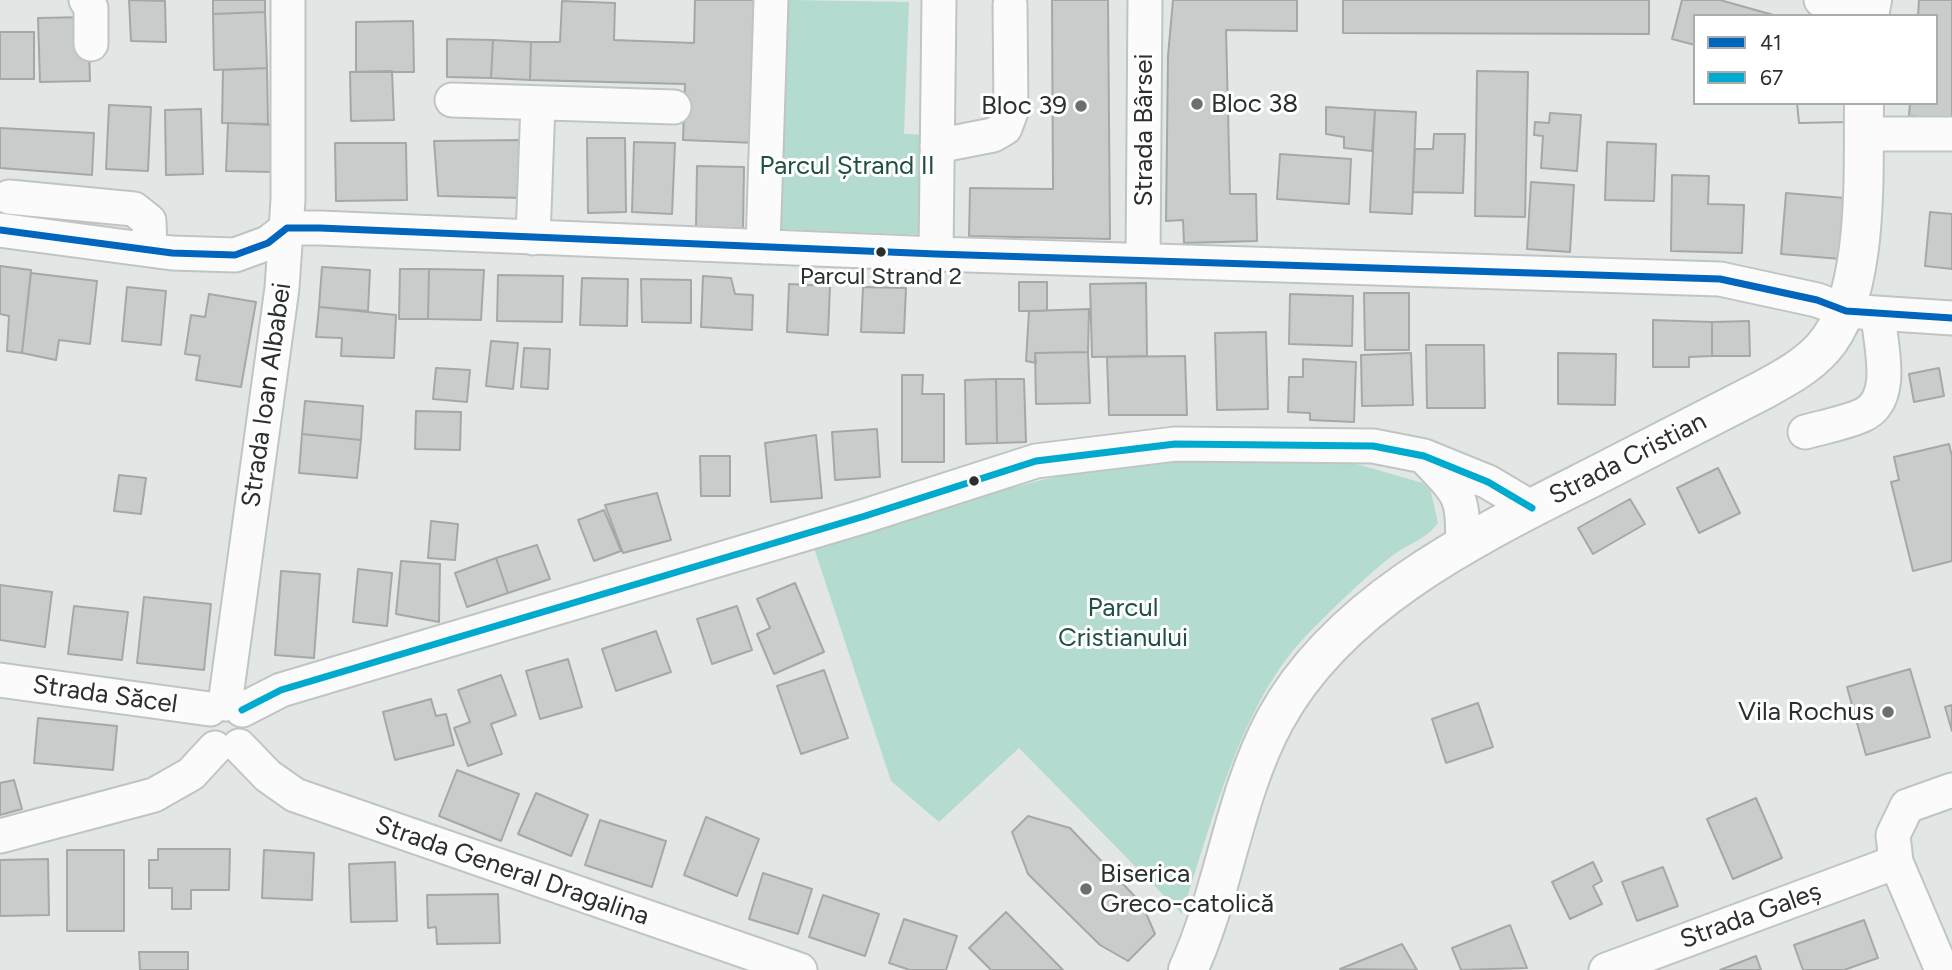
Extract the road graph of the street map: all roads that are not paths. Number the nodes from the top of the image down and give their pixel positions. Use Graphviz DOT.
graph roads {
  1 [pos="86,0"];
  2 [pos="288,0"];
  3 [pos="771,0"];
  4 [pos="939,0"];
  5 [pos="1145,0"];
  6 [pos="1821,0"];
  7 [pos="1010,5"];
  8 [pos="1870,10"];
  9 [pos="91,44"];
  10 [pos="452,100"];
  11 [pos="538,103"];
  12 [pos="674,107"];
  13 [pos="1864,119"];
  14 [pos="1952,134"];
  15 [pos="937,146"];
  16 [pos="9,197"];
  17 [pos="287,228"];
  18 [pos="0,230"];
  19 [pos="533,238"];
  20 [pos="763,247"];
  21 [pos="150,250"];
  22 [pos="936,254"];
  23 [pos="1143,260"];
  24 [pos="1862,312"];
  25 [pos="1952,318"];
  26 [pos="1805,432"];
  27 [pos="1424,456"];
  28 [pos="1532,508"];
  29 [pos="1463,548"];
  30 [pos="0,680"];
  31 [pos="226,708"];
  32 [pos="227,747"];
  33 [pos="1952,790"];
  34 [pos="0,836"];
  35 [pos="1896,862"];
  36 [pos="800,970"];
  37 [pos="1188,970"];
  38 [pos="1605,970"];
  39 [pos="1942,970"];
  1 -- 9 [label="street"];
  2 -- 17 [label="street, Strada Ioan Albabei"];
  3 -- 20 [label="street"];
  4 -- 15 [label="street"];
  5 -- 23 [label="street, Strada Bârsei"];
  6 -- 8 [label="street"];
  7 -- 15 [label="street"];
  10 -- 11 [label="street"];
  11 -- 12 [label="street"];
  11 -- 19 [label="street"];
  13 -- 14 [label="street"];
  13 -- 24 [label="main road, Strada Cristian"];
  15 -- 22 [label="street"];
  16 -- 21 [label="street"];
  17 -- 19 [label="street"];
  17 -- 21 [label="street"];
  17 -- 31 [label="street, Strada Ioan Albabei"];
  18 -- 21 [label="street"];
  19 -- 20 [label="street"];
  20 -- 22 [label="street"];
  22 -- 23 [label="street"];
  23 -- 24 [label="street"];
  24 -- 25 [label="street"];
  24 -- 26 [label="street"];
  24 -- 28 [label="main road, Strada Cristian"];
  27 -- 28 [label="street"];
  27 -- 29 [label="street"];
  27 -- 31 [label="street"];
  28 -- 29 [label="main road, Strada Cristian"];
  29 -- 37 [label="main road, Strada Cristian"];
  30 -- 31 [label="street, Strada Săcel"];
  31 -- 32 [label="street, Strada Ioan Albabei"];
  32 -- 34 [label="street"];
  32 -- 36 [label="street, Strada General Dragalina"];
  33 -- 35 [label="street"];
  35 -- 38 [label="street, Strada Galeș"];
  35 -- 39 [label="street"];
}
